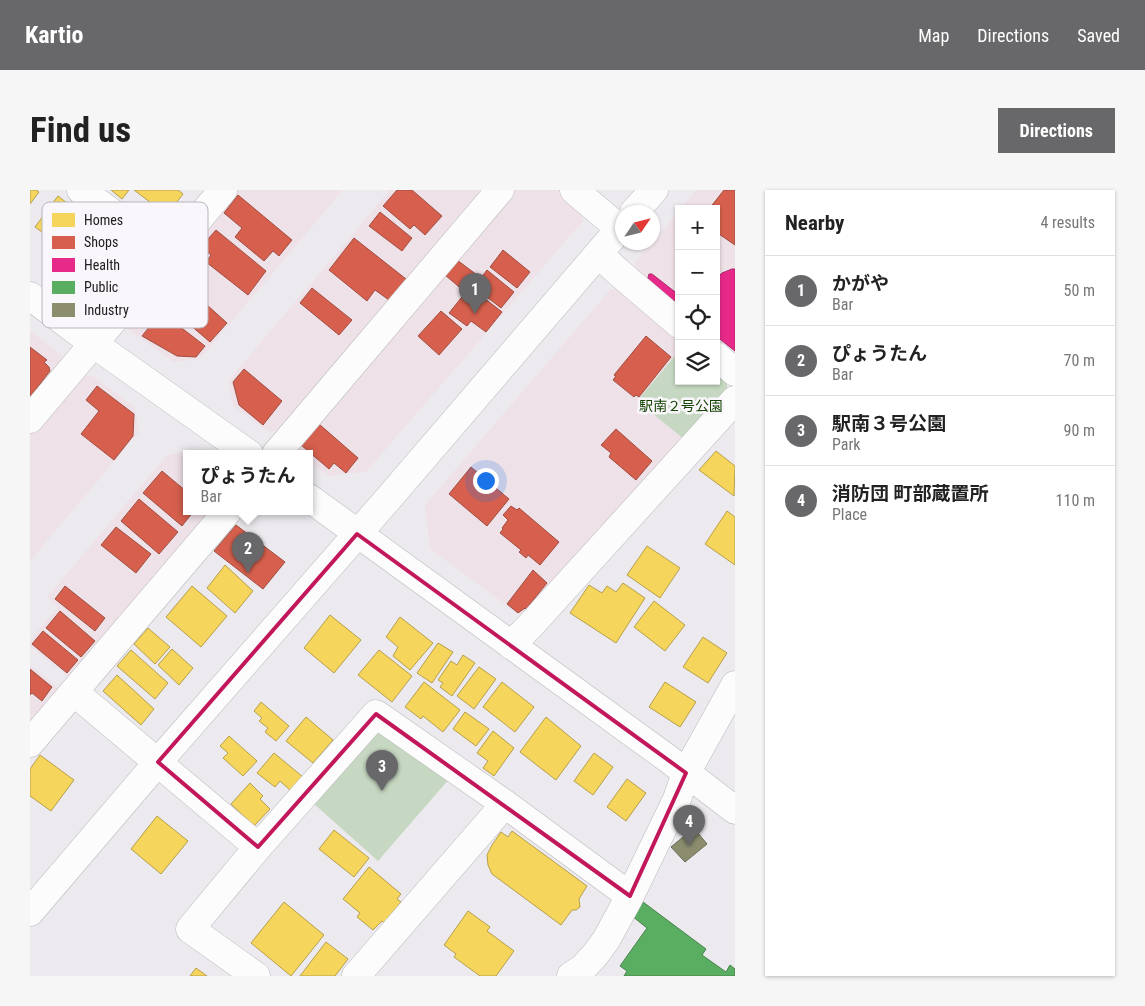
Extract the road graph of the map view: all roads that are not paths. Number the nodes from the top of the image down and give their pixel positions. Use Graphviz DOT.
graph roads {
  1 [pos="81,190"];
  2 [pos="223,190"];
  3 [pos="500,190"];
  4 [pos="574,190"];
  5 [pos="654,190"];
  6 [pos="97,202"];
  7 [pos="641,205"];
  8 [pos="208,208"];
  9 [pos="615,217"];
  10 [pos="615,235"];
  11 [pos="599,254"];
  12 [pos="30,296"];
  13 [pos="42,305"];
  14 [pos="675,321"];
  15 [pos="73,328"];
  16 [pos="107,328"];
  17 [pos="94,344"];
  18 [pos="720,359"];
  19 [pos="735,372"];
  20 [pos="735,400"];
  21 [pos="30,419"];
  22 [pos="243,450"];
  23 [pos="279,450"];
  24 [pos="313,501"];
  25 [pos="224,515"];
  26 [pos="357,534"];
  27 [pos="511,645"];
  28 [pos="735,685"];
  29 [pos="74,692"];
  30 [pos="30,743"];
  31 [pos="158,762"];
  32 [pos="686,773"];
  33 [pos="505,804"];
  34 [pos="735,810"];
  35 [pos="258,847"];
  36 [pos="630,896"];
  37 [pos="30,912"];
  38 [pos="256,976"];
  39 [pos="356,976"];
  40 [pos="571,976"];
  1 -- 6 [label="street"];
  2 -- 8 [label="street"];
  3 -- 23 [label="street"];
  4 -- 9 [label="street"];
  5 -- 7 [label="street"];
  10 -- 11 [label="street"];
  11 -- 14 [label="street"];
  11 -- 26 [label="street"];
  12 -- 13 [label="street"];
  15 -- 17 [label="street"];
  16 -- 17 [label="street"];
  17 -- 21 [label="street"];
  17 -- 22 [label="street"];
  18 -- 19 [label="street"];
  20 -- 27 [label="street"];
  24 -- 26 [label="street"];
  25 -- 29 [label="street"];
  26 -- 27 [label="street"];
  26 -- 31 [label="street"];
  27 -- 32 [label="street"];
  28 -- 32 [label="street"];
  29 -- 30 [label="street"];
  29 -- 31 [label="street"];
  31 -- 35 [label="street"];
  31 -- 37 [label="street"];
  32 -- 34 [label="street"];
  32 -- 36 [label="street"];
  33 -- 35 [label="street"];
  33 -- 36 [label="street"];
  33 -- 39 [label="street"];
  35 -- 38 [label="street"];
  36 -- 40 [label="street"];
}
